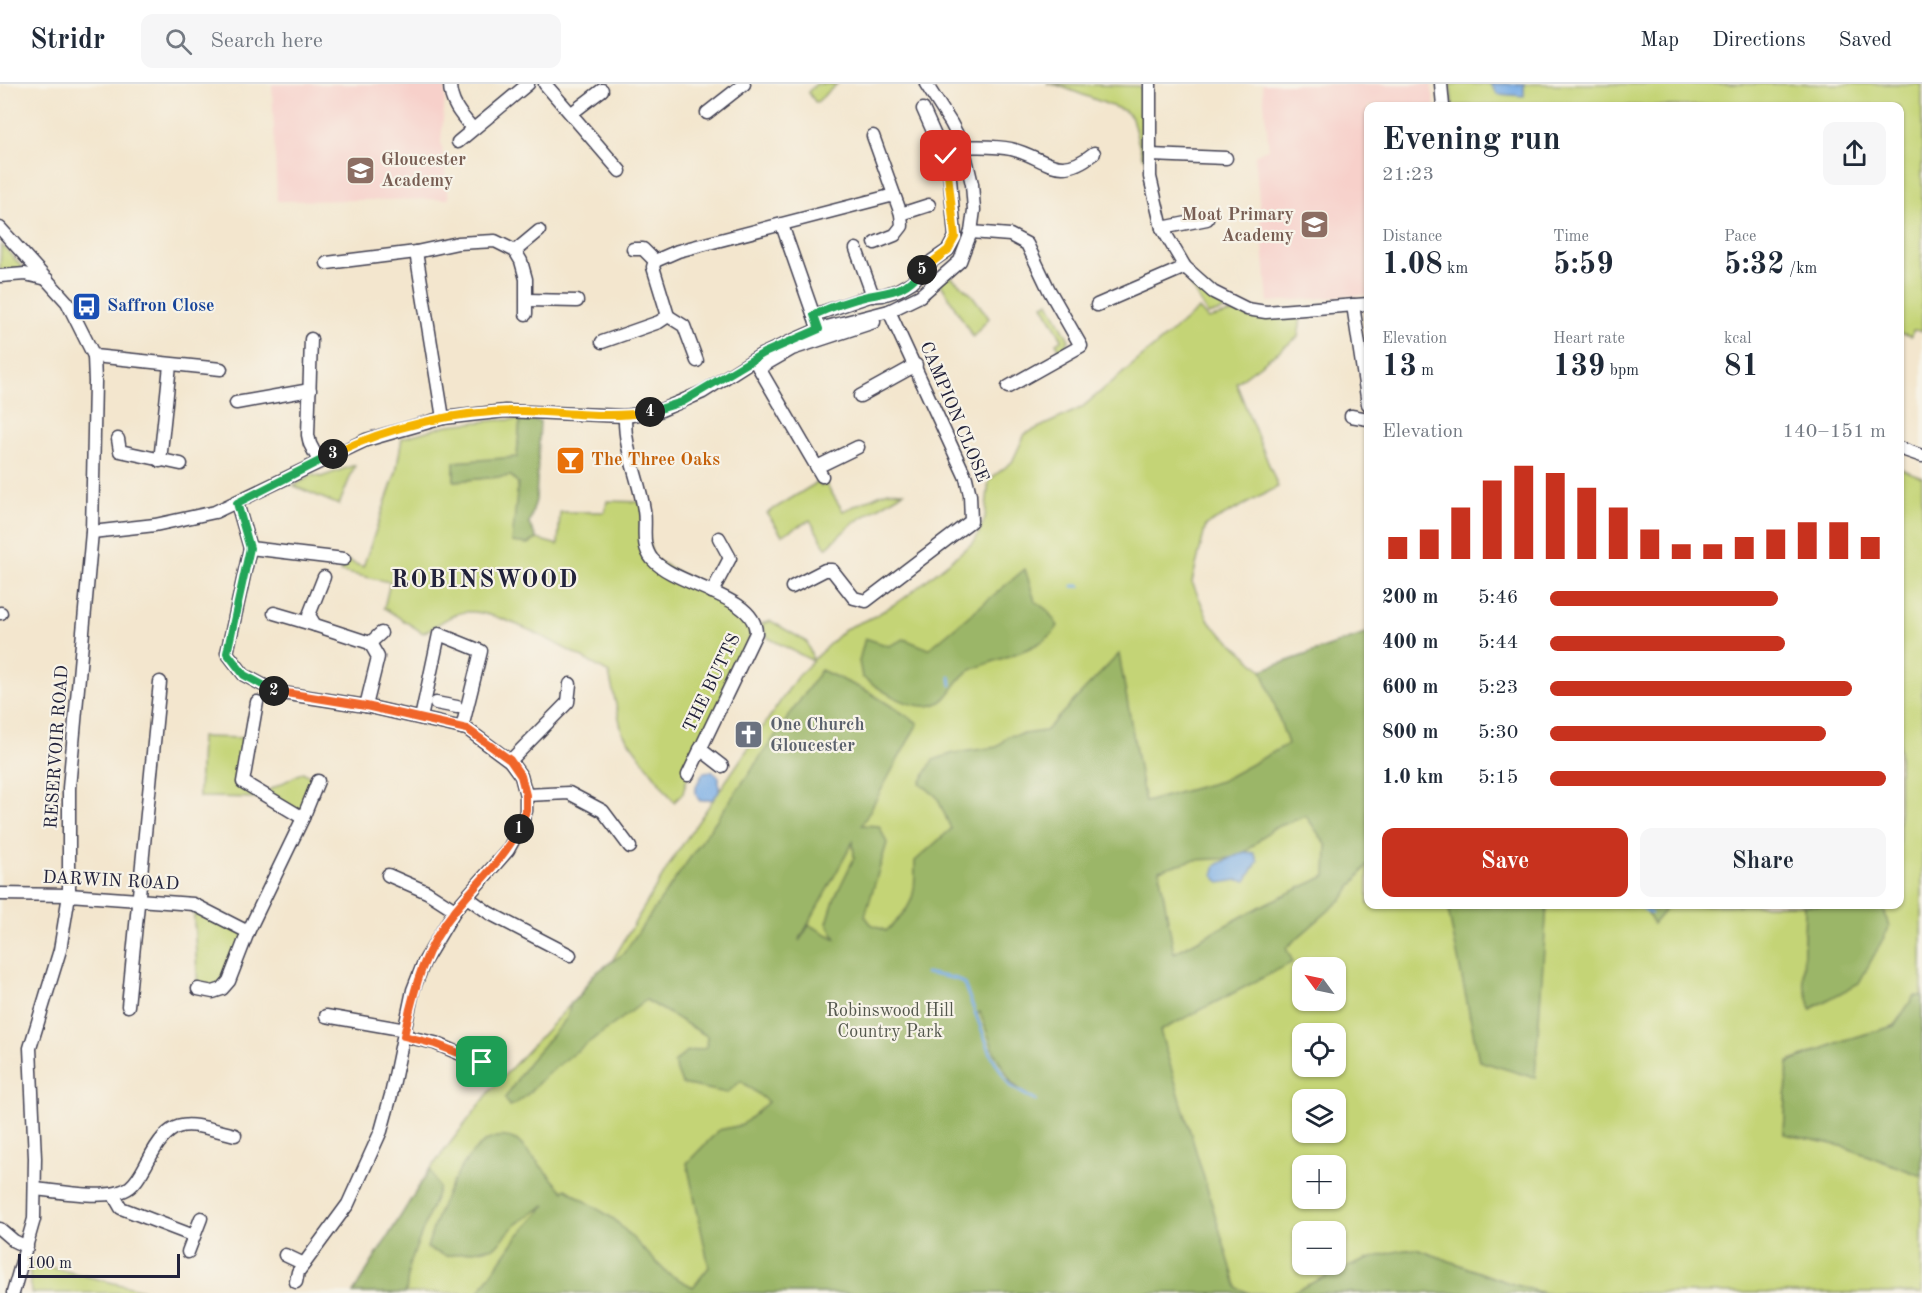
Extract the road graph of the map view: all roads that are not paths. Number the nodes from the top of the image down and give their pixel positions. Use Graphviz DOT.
graph roads {
  1 [pos="450,84"];
  2 [pos="528,84"];
  3 [pos="546,84"];
  4 [pos="744,84"];
  5 [pos="926,84"];
  6 [pos="1150,84"];
  7 [pos="1441,84"];
  8 [pos="602,90"];
  9 [pos="1443,102"];
  10 [pos="923,109"];
  11 [pos="572,113"];
  12 [pos="706,113"];
  13 [pos="473,129"];
  14 [pos="873,136"];
  15 [pos="458,142"];
  16 [pos="963,146"];
  17 [pos="1094,153"];
  18 [pos="1150,155"];
  19 [pos="1226,158"];
  20 [pos="620,171"];
  21 [pos="894,195"];
  22 [pos="929,205"];
  23 [pos="901,214"];
  24 [pos="1207,219"];
  25 [pos="782,225"];
  26 [pos="0,228"];
  27 [pos="1162,228"];
  28 [pos="539,231"];
  29 [pos="971,232"];
  30 [pos="875,243"];
  31 [pos="633,249"];
  32 [pos="856,249"];
  33 [pos="515,251"];
  34 [pos="416,252"];
  35 [pos="656,261"];
  36 [pos="328,264"];
  37 [pos="1185,267"];
  38 [pos="0,276"];
  39 [pos="48,279"];
  40 [pos="873,296"];
  41 [pos="526,300"];
  42 [pos="577,302"];
  43 [pos="1364,304"];
  44 [pos="1097,305"];
  45 [pos="1353,305"];
  46 [pos="890,313"];
  47 [pos="526,314"];
  48 [pos="814,315"];
  49 [pos="668,316"];
  50 [pos="819,329"];
  51 [pos="311,339"];
  52 [pos="602,342"];
  53 [pos="94,356"];
  54 [pos="698,361"];
  55 [pos="756,364"];
  56 [pos="170,365"];
  57 [pos="916,365"];
  58 [pos="220,369"];
  59 [pos="1364,371"];
  60 [pos="1008,387"];
  61 [pos="310,390"];
  62 [pos="860,396"];
  63 [pos="236,403"];
  64 [pos="625,416"];
  65 [pos="1351,416"];
  66 [pos="443,418"];
  67 [pos="1364,418"];
  68 [pos="118,439"];
  69 [pos="858,447"];
  70 [pos="1904,450"];
  71 [pos="1922,456"];
  72 [pos="160,461"];
  73 [pos="320,461"];
  74 [pos="181,464"];
  75 [pos="237,503"];
  76 [pos="92,532"];
  77 [pos="719,538"];
  78 [pos="250,548"];
  79 [pos="344,559"];
  80 [pos="324,577"];
  81 [pos="792,587"];
  82 [pos="712,592"];
  83 [pos="274,613"];
  84 [pos="315,625"];
  85 [pos="381,633"];
  86 [pos="370,644"];
  87 [pos="160,682"];
  88 [pos="570,684"];
  89 [pos="256,702"];
  90 [pos="446,705"];
  91 [pos="366,706"];
  92 [pos="421,718"];
  93 [pos="444,723"];
  94 [pos="462,728"];
  95 [pos="700,749"];
  96 [pos="510,760"];
  97 [pos="722,766"];
  98 [pos="688,775"];
  99 [pos="318,781"];
  100 [pos="526,795"];
  101 [pos="303,818"];
  102 [pos="630,847"];
  103 [pos="388,875"];
  104 [pos="0,894"];
  105 [pos="69,895"];
  106 [pos="466,897"];
  107 [pos="140,901"];
  108 [pos="455,910"];
  109 [pos="248,932"];
  110 [pos="570,955"];
  111 [pos="198,989"];
  112 [pos="128,1006"];
  113 [pos="326,1016"];
  114 [pos="405,1033"];
  115 [pos="489,1050"];
  116 [pos="235,1136"];
  117 [pos="35,1189"];
  118 [pos="113,1194"];
  119 [pos="201,1218"];
  120 [pos="0,1229"];
  121 [pos="194,1236"];
  122 [pos="27,1247"];
  123 [pos="188,1252"];
  124 [pos="285,1255"];
  125 [pos="304,1264"];
  126 [pos="296,1282"];
  127 [pos="13,1293"];
  1 -- 13 [label="street"];
  2 -- 13 [label="street"];
  3 -- 11 [label="street"];
  4 -- 12 [label="street"];
  5 -- 16 [label="street"];
  6 -- 18 [label="street"];
  7 -- 9 [label="street"];
  8 -- 11 [label="street"];
  10 -- 40 [label="street"];
  11 -- 20 [label="street"];
  13 -- 15 [label="street"];
  14 -- 21 [label="street"];
  16 -- 17 [label="street"];
  16 -- 29 [label="street"];
  18 -- 19 [label="street"];
  18 -- 27 [label="street"];
  21 -- 23 [label="street"];
  21 -- 25 [label="street"];
  22 -- 23 [label="street"];
  23 -- 30 [label="street"];
  24 -- 27 [label="street"];
  25 -- 35 [label="street"];
  25 -- 48 [label="street"];
  26 -- 39 [label="street, RESERVOIR ROAD"];
  27 -- 37 [label="street"];
  28 -- 33 [label="street"];
  29 -- 46 [label="street"];
  29 -- 60 [label="street"];
  31 -- 35 [label="street"];
  32 -- 40 [label="street"];
  33 -- 34 [label="street"];
  33 -- 41 [label="street"];
  34 -- 36 [label="street"];
  34 -- 66 [label="street"];
  35 -- 49 [label="street"];
  37 -- 44 [label="street"];
  37 -- 45 [label="street"];
  38 -- 39 [label="street"];
  39 -- 53 [label="street, RESERVOIR ROAD"];
  40 -- 48 [label="street"];
  41 -- 42 [label="street"];
  41 -- 47 [label="street"];
  43 -- 45 [label="street"];
  45 -- 59 [label="street"];
  46 -- 50 [label="street"];
  46 -- 55 [label="street"];
  46 -- 57 [label="street, CAMPION CLOSE"];
  48 -- 50 [label="street"];
  49 -- 52 [label="street"];
  49 -- 54 [label="street"];
  50 -- 55 [label="street"];
  51 -- 61 [label="street"];
  53 -- 56 [label="street"];
  53 -- 76 [label="street, RESERVOIR ROAD"];
  55 -- 64 [label="street"];
  55 -- 69 [label="street"];
  56 -- 58 [label="street"];
  56 -- 72 [label="street"];
  57 -- 62 [label="street"];
  57 -- 81 [label="street, CAMPION CLOSE"];
  61 -- 63 [label="street"];
  61 -- 73 [label="street"];
  64 -- 66 [label="street"];
  64 -- 82 [label="street, THE BUTTS"];
  65 -- 67 [label="street"];
  66 -- 73 [label="street"];
  68 -- 72 [label="street"];
  70 -- 71 [label="street"];
  72 -- 74 [label="street"];
  73 -- 75 [label="street"];
  75 -- 76 [label="street"];
  75 -- 78 [label="street"];
  76 -- 105 [label="street, RESERVOIR ROAD"];
  77 -- 82 [label="street"];
  78 -- 79 [label="street"];
  78 -- 91 [label="street"];
  80 -- 84 [label="street"];
  82 -- 95 [label="street, THE BUTTS"];
  83 -- 84 [label="street"];
  84 -- 86 [label="street"];
  85 -- 86 [label="street"];
  86 -- 91 [label="street"];
  87 -- 107 [label="street"];
  88 -- 96 [label="street"];
  89 -- 101 [label="street"];
  90 -- 93 [label="street"];
  91 -- 92 [label="street"];
  92 -- 93 [label="street"];
  92 -- 94 [label="street"];
  93 -- 94 [label="street"];
  94 -- 96 [label="street"];
  95 -- 97 [label="street"];
  95 -- 98 [label="street, THE BUTTS"];
  96 -- 100 [label="street"];
  99 -- 101 [label="street"];
  100 -- 102 [label="street"];
  100 -- 106 [label="street"];
  101 -- 109 [label="street"];
  103 -- 108 [label="street"];
  104 -- 105 [label="street, DARWIN ROAD"];
  105 -- 107 [label="street, DARWIN ROAD"];
  105 -- 117 [label="street, RESERVOIR ROAD"];
  106 -- 108 [label="street"];
  106 -- 110 [label="street"];
  107 -- 109 [label="street, DARWIN ROAD"];
  107 -- 112 [label="street"];
  108 -- 114 [label="street"];
  109 -- 111 [label="street"];
  113 -- 114 [label="street"];
  114 -- 115 [label="street"];
  114 -- 125 [label="street"];
  116 -- 118 [label="street"];
  117 -- 118 [label="street"];
  117 -- 122 [label="street, RESERVOIR ROAD"];
  118 -- 121 [label="street"];
  119 -- 121 [label="street"];
  120 -- 122 [label="street"];
  121 -- 123 [label="street"];
  122 -- 127 [label="street, RESERVOIR ROAD"];
  124 -- 125 [label="street"];
  125 -- 126 [label="street"];
}
